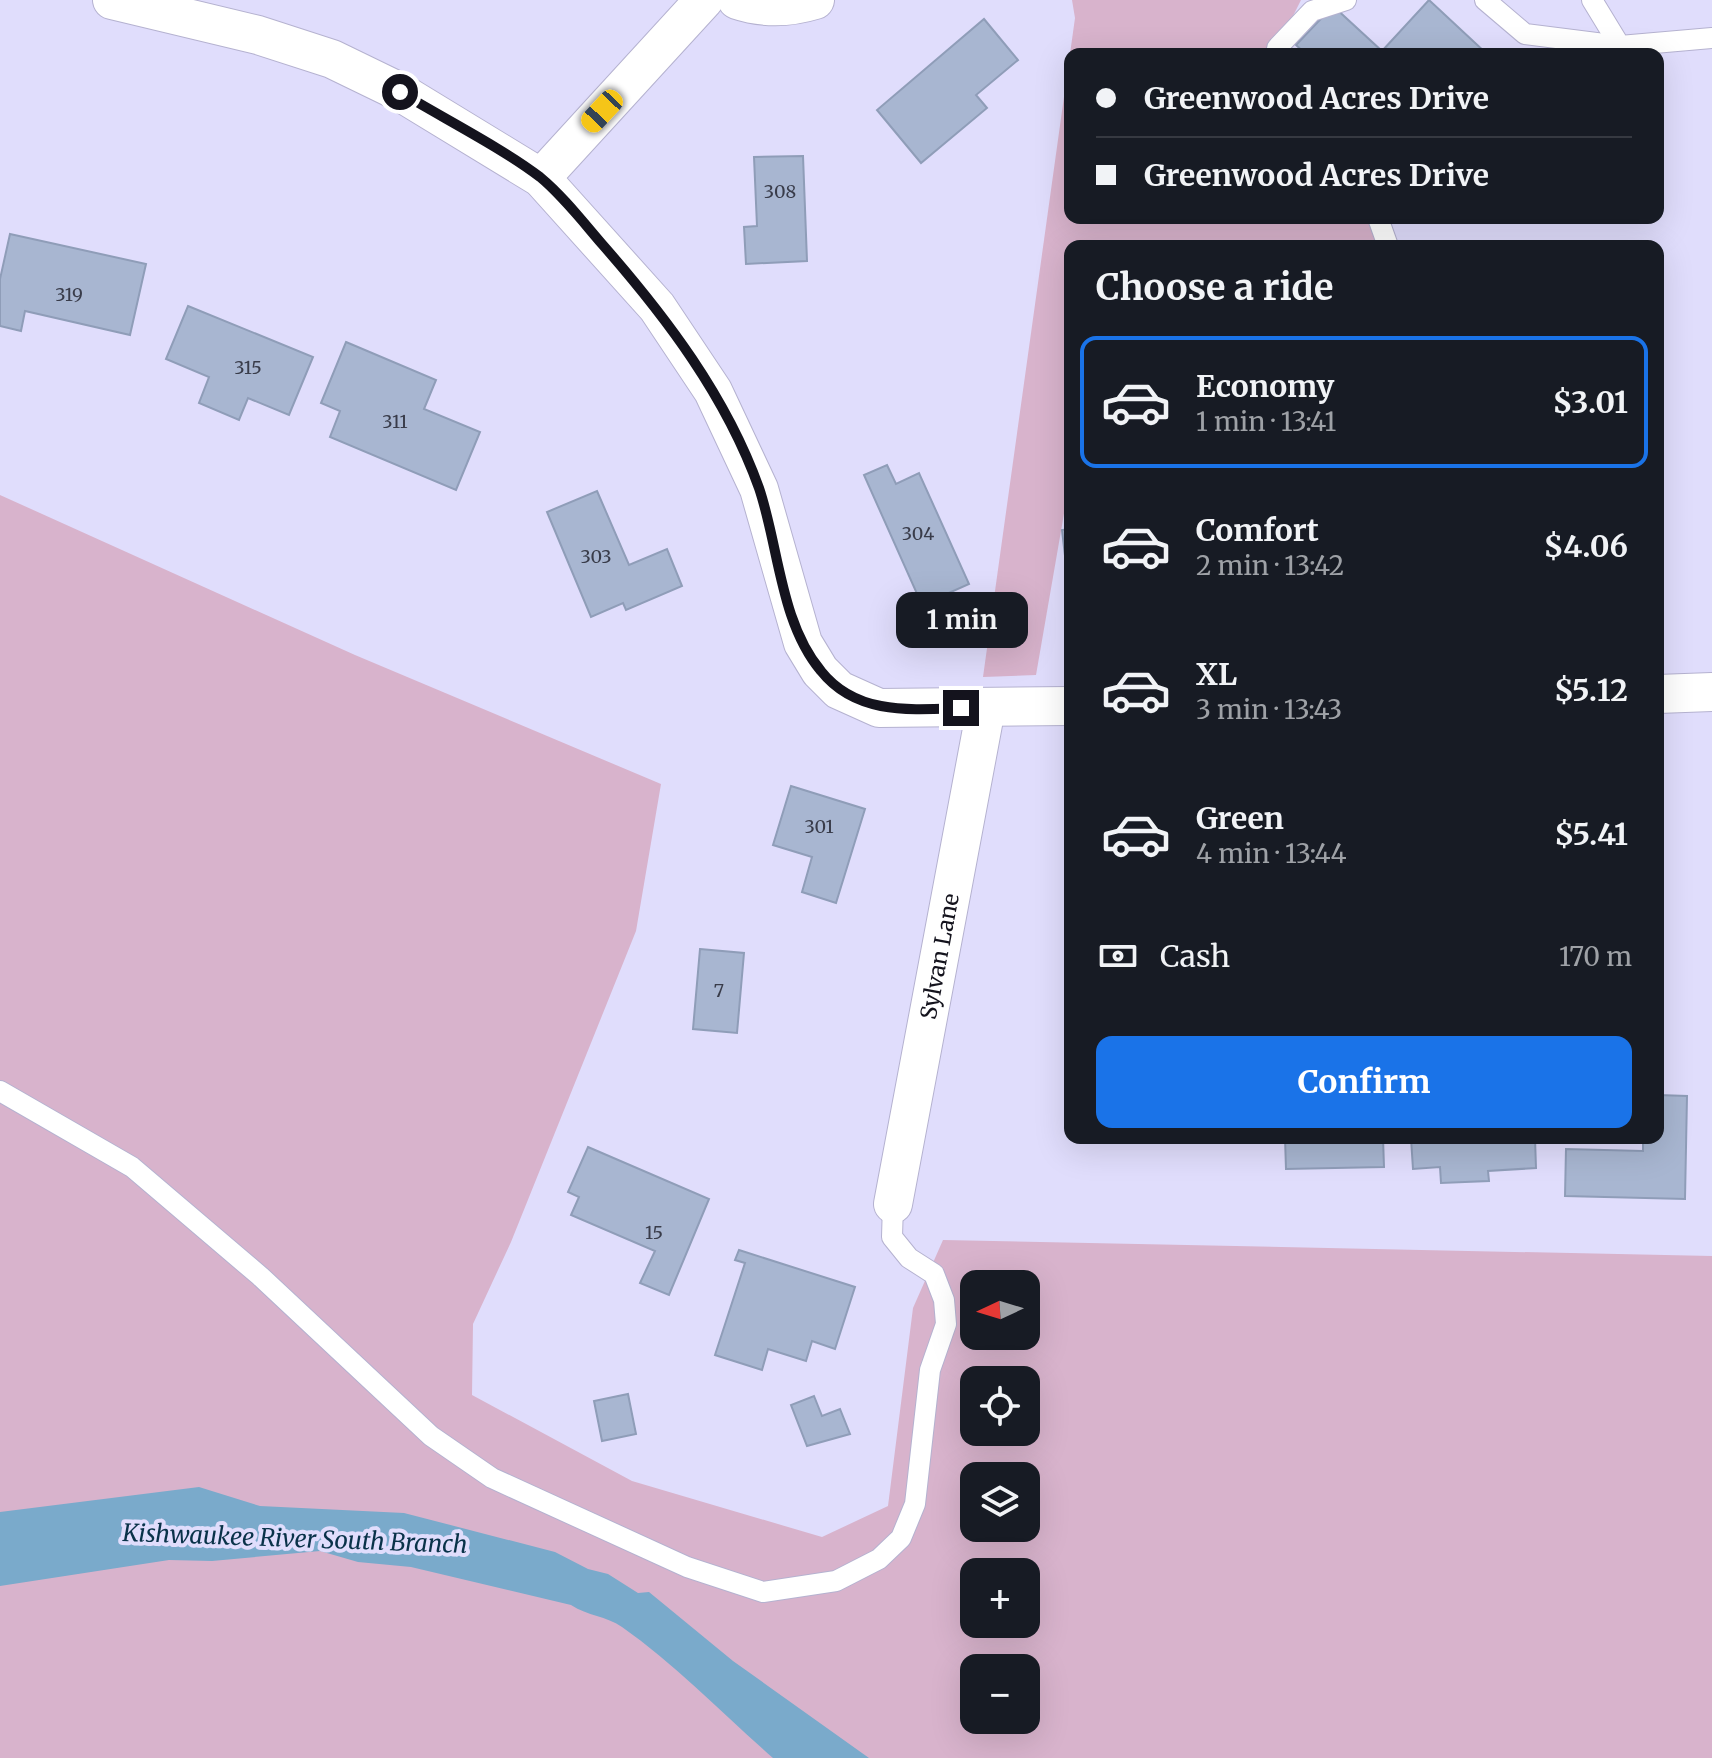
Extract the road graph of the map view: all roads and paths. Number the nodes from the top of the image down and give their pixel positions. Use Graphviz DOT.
graph roads {
  1 [pos="112,0"];
  2 [pos="704,0"];
  3 [pos="737,0"];
  4 [pos="815,0"];
  5 [pos="1346,0"];
  6 [pos="1485,0"];
  7 [pos="1592,0"];
  8 [pos="1712,38"];
  9 [pos="1620,46"];
  10 [pos="1277,48"];
  11 [pos="541,178"];
  12 [pos="1712,692"];
  13 [pos="1664,694"];
  14 [pos="1064,706"];
  15 [pos="986,708"];
  16 [pos="0,1091"];
  17 [pos="893,1204"];
  1 -- 11 [label="street"];
  2 -- 11 [label="street"];
  3 -- 4 [label="street"];
  5 -- 10 [label="lane"];
  6 -- 9 [label="lane"];
  7 -- 9 [label="lane"];
  8 -- 9 [label="lane"];
  11 -- 15 [label="street"];
  12 -- 13 [label="street"];
  14 -- 15 [label="street"];
  15 -- 17 [label="street, Sylvan Lane"];
  16 -- 17 [label="lane"];
}
